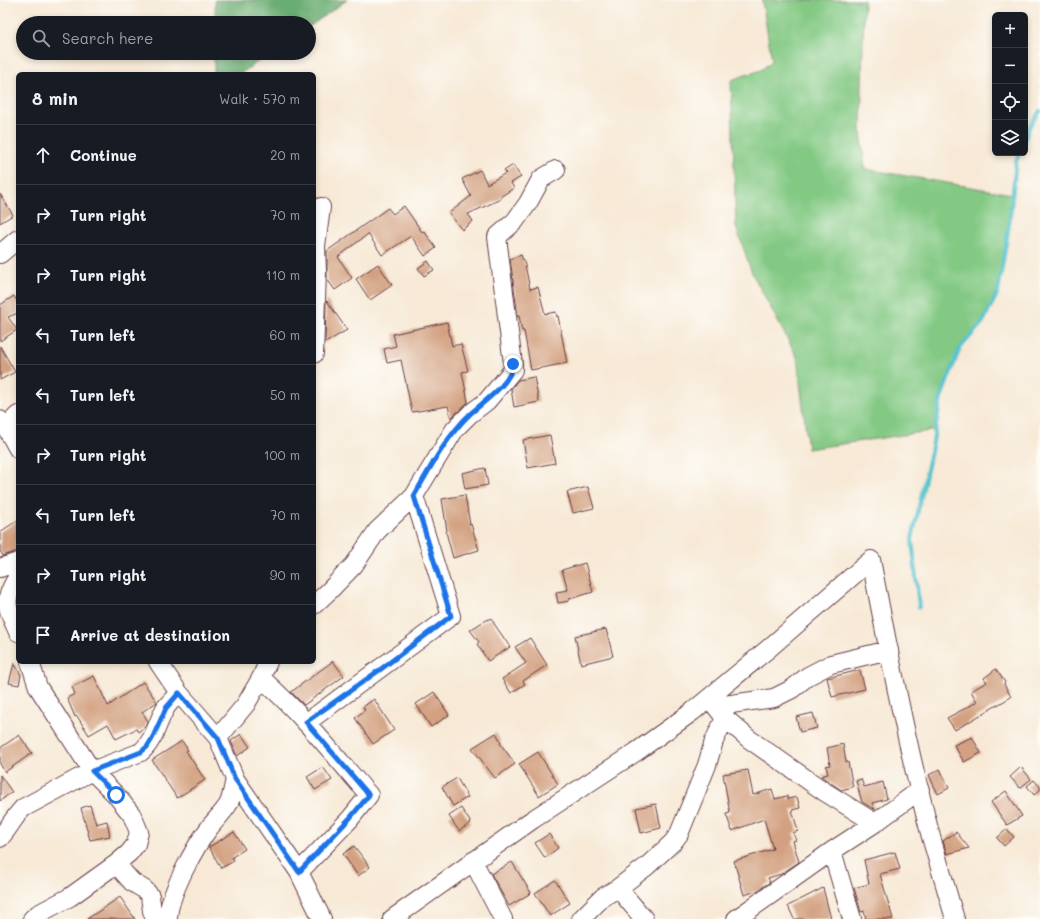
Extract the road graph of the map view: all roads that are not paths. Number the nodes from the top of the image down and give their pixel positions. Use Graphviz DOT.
graph roads {
  1 [pos="556,170"];
  2 [pos="321,208"];
  3 [pos="316,246"];
  4 [pos="8,421"];
  5 [pos="16,443"];
  6 [pos="414,496"];
  7 [pos="16,563"];
  8 [pos="0,568"];
  9 [pos="16,579"];
  10 [pos="316,603"];
  11 [pos="16,628"];
  12 [pos="889,650"];
  13 [pos="31,664"];
  14 [pos="159,664"];
  15 [pos="265,670"];
  16 [pos="179,693"];
  17 [pos="717,707"];
  18 [pos="306,722"];
  19 [pos="218,738"];
  20 [pos="92,771"];
  21 [pos="235,779"];
  22 [pos="920,790"];
  23 [pos="875,823"];
  24 [pos="0,838"];
  25 [pos="832,851"];
  26 [pos="473,861"];
  27 [pos="116,864"];
  28 [pos="299,872"];
  29 [pos="618,888"];
  30 [pos="32,919"];
  31 [pos="155,919"];
  32 [pos="168,919"];
  33 [pos="322,919"];
  34 [pos="392,919"];
  35 [pos="503,919"];
  36 [pos="581,919"];
  37 [pos="644,919"];
  38 [pos="736,919"];
  39 [pos="852,919"];
  40 [pos="955,919"];
  1 -- 6 [label="street"];
  2 -- 3 [label="street"];
  4 -- 5 [label="street"];
  6 -- 10 [label="street"];
  6 -- 18 [label="street"];
  7 -- 8 [label="street"];
  9 -- 11 [label="street"];
  12 -- 17 [label="street"];
  12 -- 17 [label="street"];
  12 -- 22 [label="street"];
  13 -- 20 [label="street"];
  14 -- 16 [label="street"];
  15 -- 18 [label="street"];
  15 -- 19 [label="street"];
  16 -- 19 [label="street"];
  16 -- 20 [label="street"];
  17 -- 23 [label="street"];
  17 -- 26 [label="street"];
  17 -- 29 [label="street"];
  18 -- 28 [label="street"];
  19 -- 21 [label="street"];
  20 -- 24 [label="street"];
  20 -- 27 [label="street"];
  21 -- 28 [label="street"];
  21 -- 32 [label="street"];
  22 -- 23 [label="street"];
  22 -- 40 [label="street"];
  23 -- 25 [label="street"];
  25 -- 38 [label="street"];
  25 -- 39 [label="street"];
  26 -- 34 [label="street"];
  26 -- 35 [label="street"];
  27 -- 30 [label="street"];
  27 -- 31 [label="street"];
  28 -- 33 [label="street"];
  29 -- 36 [label="street"];
  29 -- 37 [label="street"];
}
